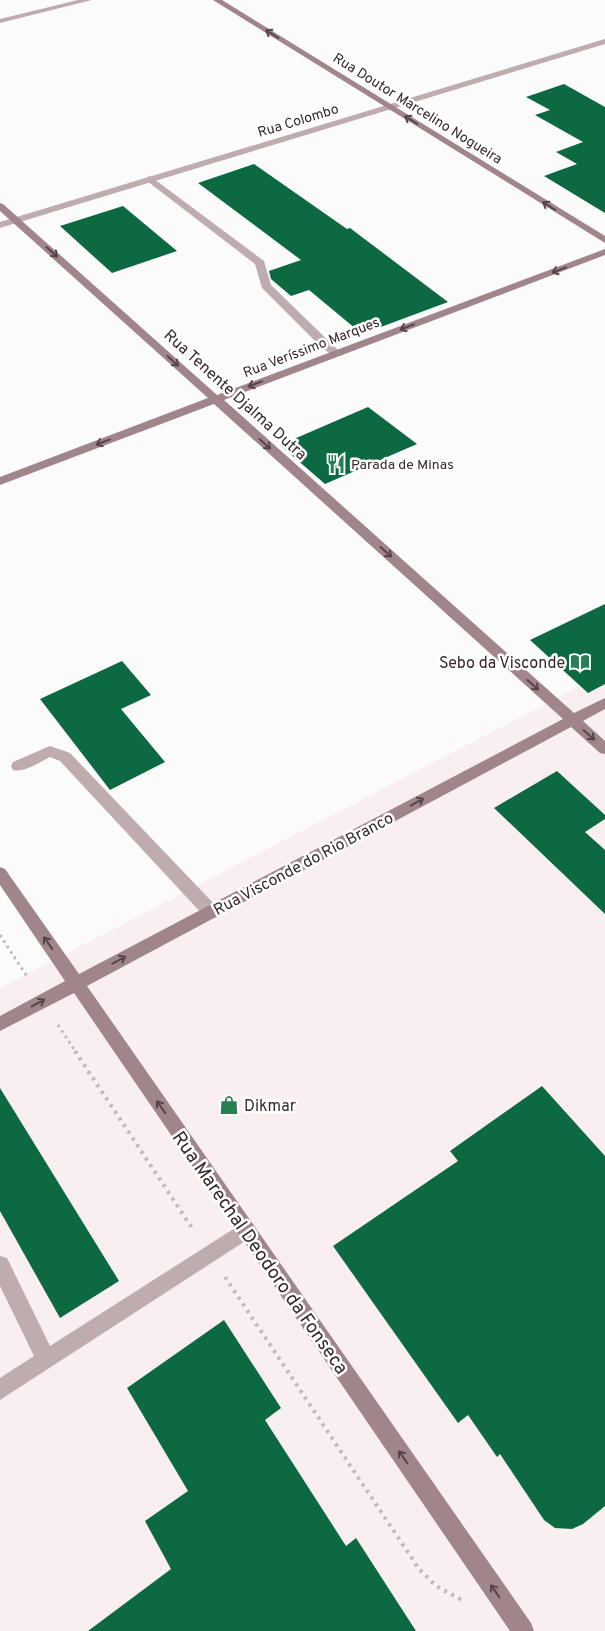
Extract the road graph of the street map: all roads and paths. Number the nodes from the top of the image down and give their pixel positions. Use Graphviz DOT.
graph roads {
  1 [pos="88,0"];
  2 [pos="217,0"];
  3 [pos="0,21"];
  4 [pos="605,41"];
  5 [pos="389,106"];
  6 [pos="150,179"];
  7 [pos="0,206"];
  8 [pos="15,220"];
  9 [pos="0,224"];
  10 [pos="605,240"];
  11 [pos="605,252"];
  12 [pos="337,354"];
  13 [pos="216,400"];
  14 [pos="0,481"];
  15 [pos="605,703"];
  16 [pos="572,720"];
  17 [pos="605,749"];
  18 [pos="18,766"];
  19 [pos="0,874"];
  20 [pos="211,912"];
  21 [pos="0,935"];
  22 [pos="25,973"];
  23 [pos="76,983"];
  24 [pos="0,1024"];
  25 [pos="68,1042"];
  26 [pos="246,1230"];
  27 [pos="209,1254"];
  28 [pos="0,1265"];
  29 [pos="46,1360"];
  30 [pos="0,1390"];
  31 [pos="468,1603"];
  32 [pos="523,1631"];
  1 -- 3 [label="street"];
  5 -- 2 [label="main road, Rua Doutor Marcelino Nogueira, one-way"];
  4 -- 5 [label="street, Rua Colombo"];
  5 -- 6 [label="street, Rua Colombo"];
  10 -- 5 [label="main road, Rua Doutor Marcelino Nogueira, one-way"];
  6 -- 8 [label="street, Rua Colombo"];
  6 -- 12 [label="street"];
  7 -- 8 [label="main road, Rua Tenente Djalma Dutra"];
  8 -- 9 [label="street, Rua Colombo"];
  8 -- 13 [label="main road, Rua Tenente Djalma Dutra, one-way"];
  11 -- 12 [label="main road, Rua Veríssimo Marques, one-way"];
  12 -- 13 [label="main road, Rua Veríssimo Marques, one-way"];
  13 -- 14 [label="main road, Rua Veríssimo Marques, one-way"];
  13 -- 16 [label="main road, Rua Tenente Djalma Dutra, one-way"];
  15 -- 16 [label="main road, Rua Visconde do Rio Branco"];
  16 -- 17 [label="main road, Rua Tenente Djalma Dutra, one-way"];
  20 -- 16 [label="main road, Rua Visconde do Rio Branco, one-way"];
  18 -- 20 [label="street"];
  23 -- 19 [label="main road, Rua Marechal Deodoro da Fonseca, one-way"];
  23 -- 20 [label="main road, Rua Visconde do Rio Branco, one-way"];
  21 -- 22 [label="path"];
  24 -- 23 [label="main road, Rua Visconde do Rio Branco, one-way"];
  26 -- 23 [label="main road, Rua Marechal Deodoro da Fonseca, one-way"];
  25 -- 27 [label="path"];
  26 -- 27 [label="street"];
  32 -- 26 [label="main road, Rua Marechal Deodoro da Fonseca, one-way"];
  27 -- 29 [label="street"];
  27 -- 31 [label="path"];
  28 -- 29 [label="street"];
  29 -- 30 [label="street"];
}
